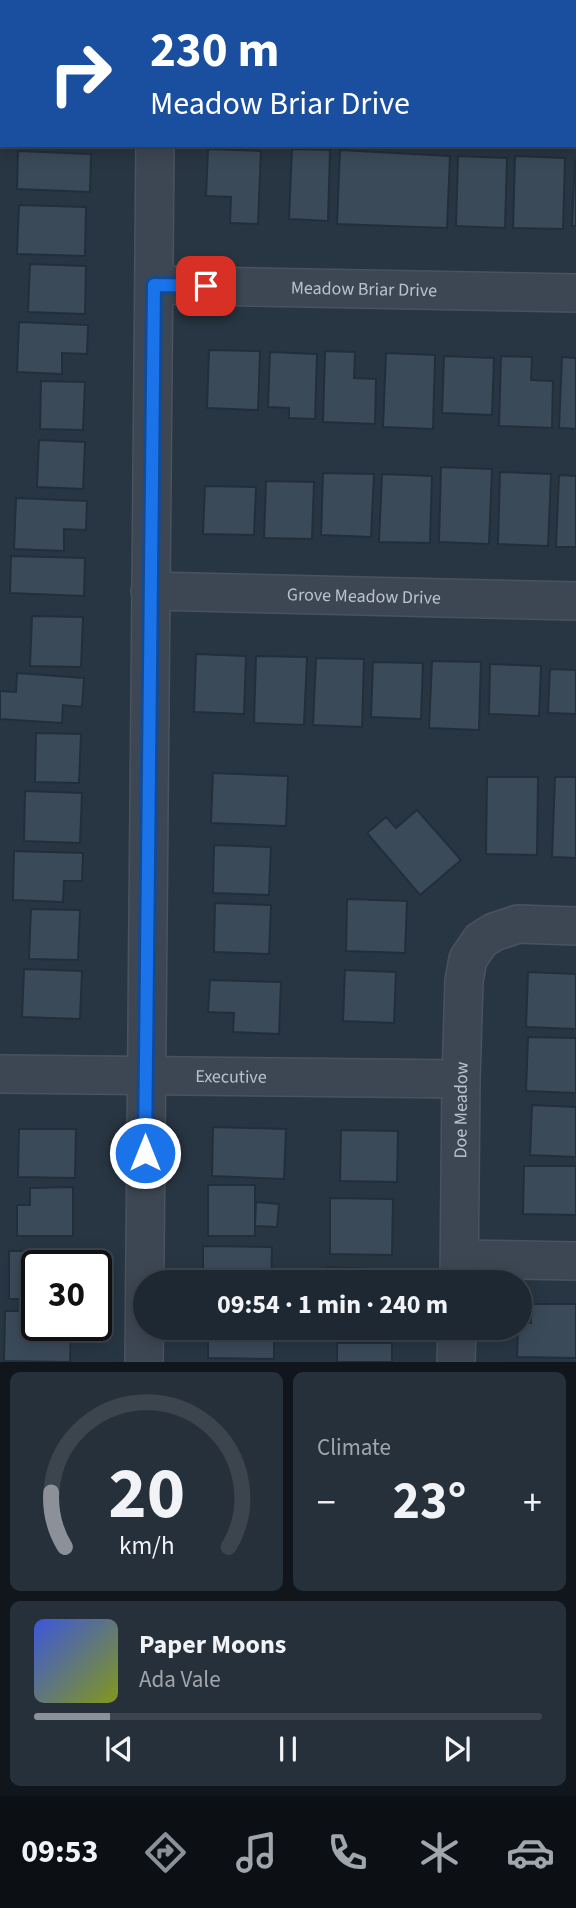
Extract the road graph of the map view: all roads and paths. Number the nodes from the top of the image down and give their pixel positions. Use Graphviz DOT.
graph roads {
  1 [pos="155,147"];
  2 [pos="154,285"];
  3 [pos="576,293"];
  4 [pos="150,591"];
  5 [pos="576,601"];
  6 [pos="576,926"];
  7 [pos="0,1074"];
  8 [pos="145,1075"];
  9 [pos="461,1079"];
  10 [pos="576,1261"];
  11 [pos="459,1270"];
  12 [pos="471,1270"];
  13 [pos="457,1340"];
  14 [pos="144,1362"];
  15 [pos="456,1362"];
  1 -- 2 [label="street"];
  2 -- 3 [label="street, Meadow Briar Drive"];
  2 -- 4 [label="street"];
  4 -- 5 [label="street, Grove Meadow Drive"];
  4 -- 8 [label="street"];
  6 -- 9 [label="street, Doe Meadow"];
  7 -- 8 [label="street, Executive"];
  8 -- 9 [label="street, Executive"];
  8 -- 14 [label="street"];
  9 -- 11 [label="street, Doe Meadow"];
  10 -- 12 [label="street"];
  13 -- 15 [label="street"];
}
